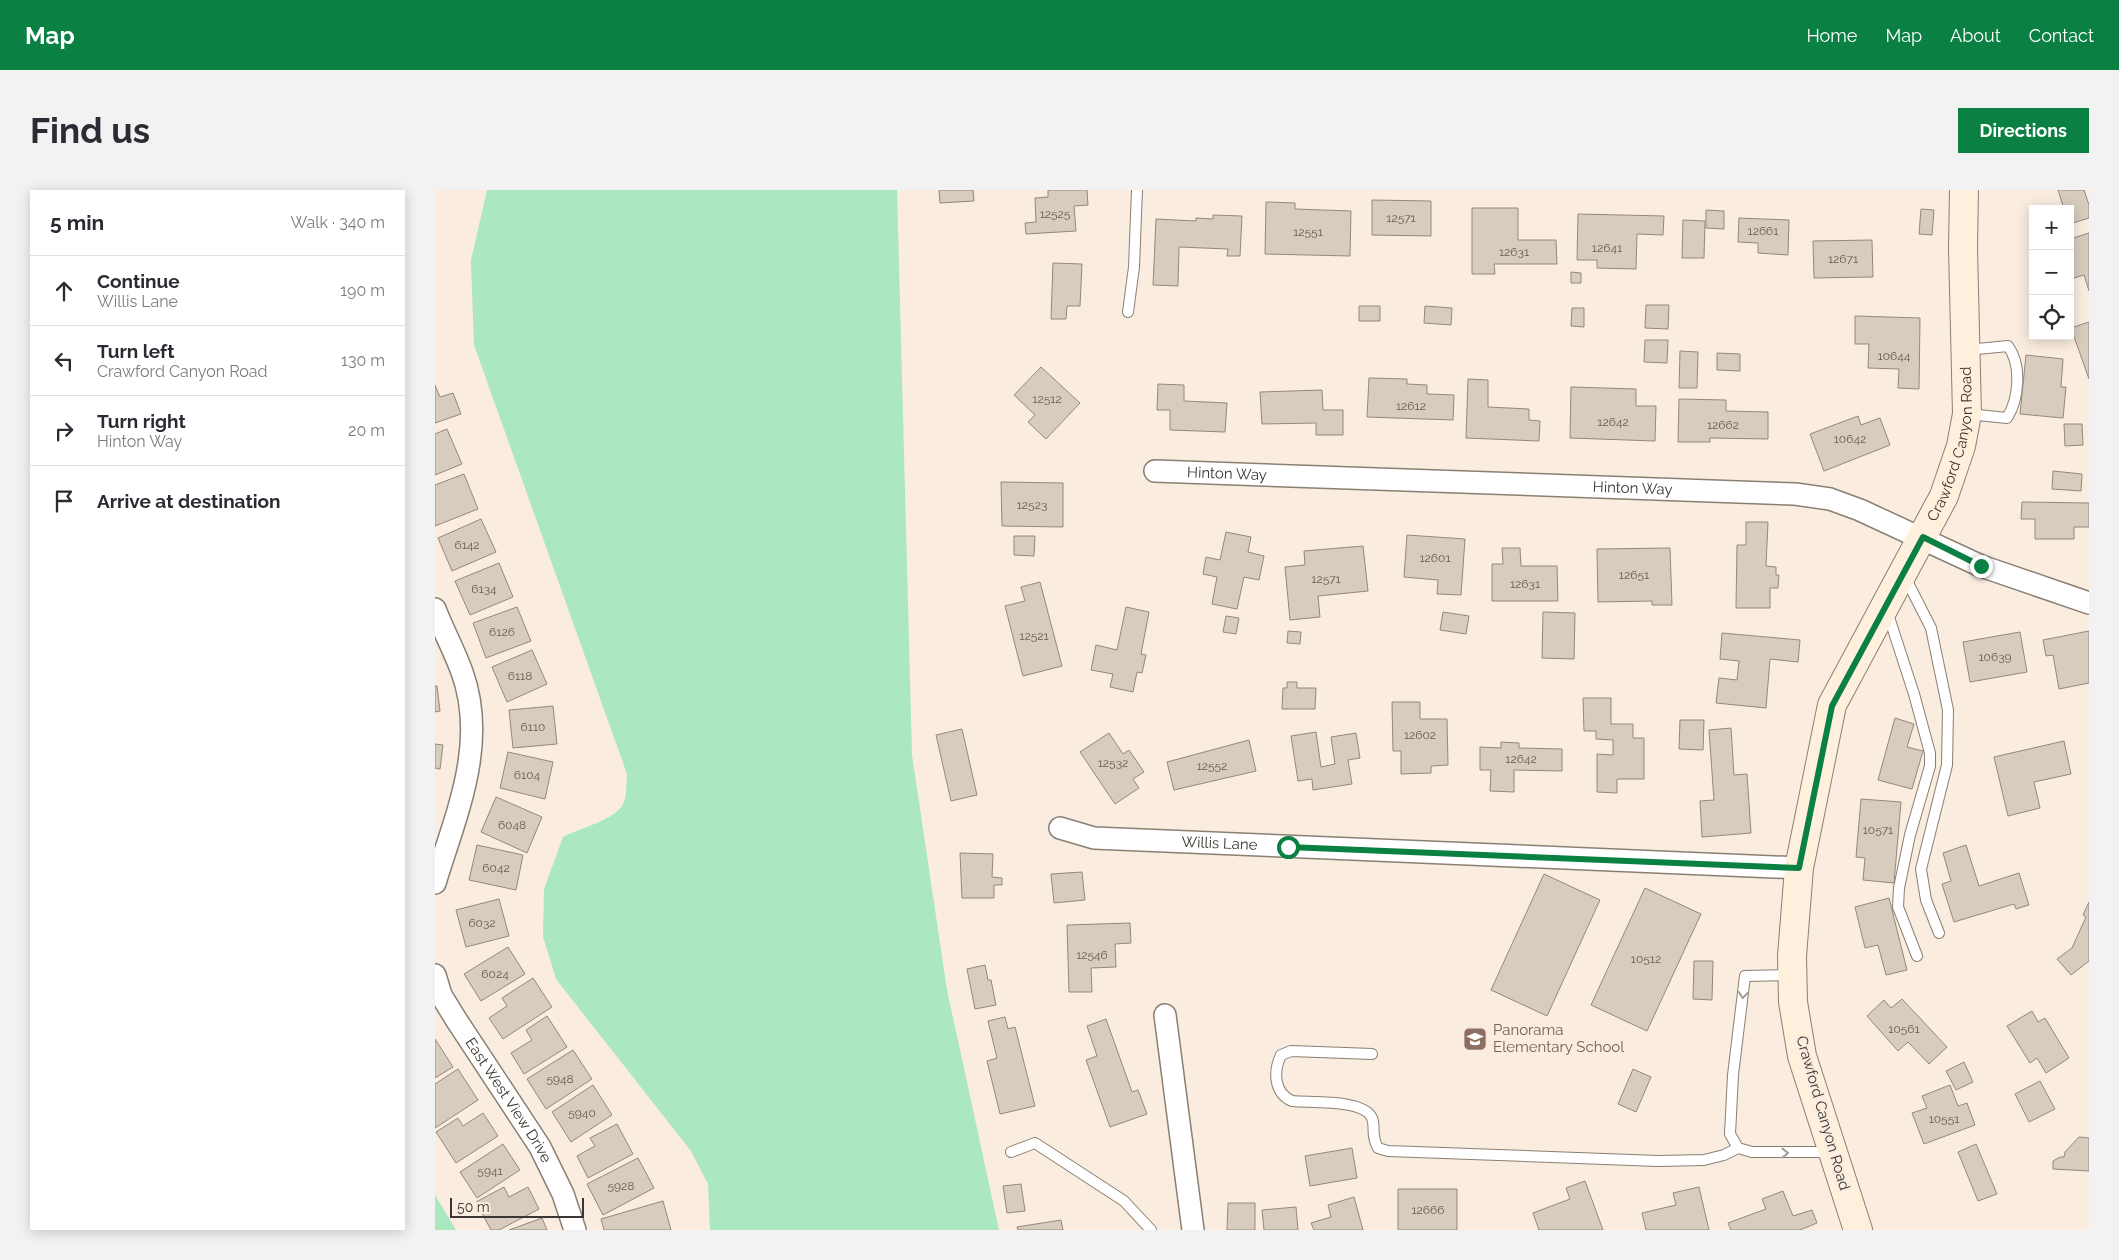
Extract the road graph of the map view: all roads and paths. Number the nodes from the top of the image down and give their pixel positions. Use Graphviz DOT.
graph roads {
  1 [pos="1137,190"];
  2 [pos="1964,190"];
  3 [pos="1128,312"];
  4 [pos="1966,351"];
  5 [pos="1967,414"];
  6 [pos="1155,471"];
  7 [pos="1923,537"];
  8 [pos="1903,574"];
  9 [pos="2089,603"];
  10 [pos="1885,607"];
  11 [pos="435,609"];
  12 [pos="1060,828"];
  13 [pos="1799,868"];
  14 [pos="435,883"];
  15 [pos="1939,933"];
  16 [pos="1917,956"];
  17 [pos="435,975"];
  18 [pos="1792,975"];
  19 [pos="1165,1015"];
  20 [pos="1372,1054"];
  21 [pos="1737,1148"];
  22 [pos="1011,1152"];
  23 [pos="1833,1152"];
  24 [pos="575,1230"];
  25 [pos="1151,1230"];
  26 [pos="1193,1230"];
  27 [pos="1858,1230"];
  1 -- 3 [label="lane"];
  2 -- 4 [label="main road, Crawford Canyon Road"];
  4 -- 5 [label="main road, Crawford Canyon Road"];
  4 -- 5 [label="lane"];
  5 -- 7 [label="main road, Crawford Canyon Road"];
  6 -- 7 [label="street, Hinton Way"];
  7 -- 8 [label="main road, Crawford Canyon Road"];
  7 -- 9 [label="street, Hinton Way"];
  8 -- 10 [label="main road, Crawford Canyon Road"];
  8 -- 15 [label="lane"];
  10 -- 13 [label="main road, Crawford Canyon Road"];
  10 -- 16 [label="lane"];
  11 -- 14 [label="street"];
  12 -- 13 [label="street, Willis Lane"];
  13 -- 18 [label="main road, Crawford Canyon Road"];
  17 -- 24 [label="street, East West View Drive"];
  18 -- 21 [label="lane, one-way"];
  18 -- 23 [label="main road, Crawford Canyon Road"];
  19 -- 26 [label="street"];
  20 -- 21 [label="lane"];
  21 -- 23 [label="lane, one-way"];
  22 -- 25 [label="lane"];
  23 -- 27 [label="main road, Crawford Canyon Road"];
}
